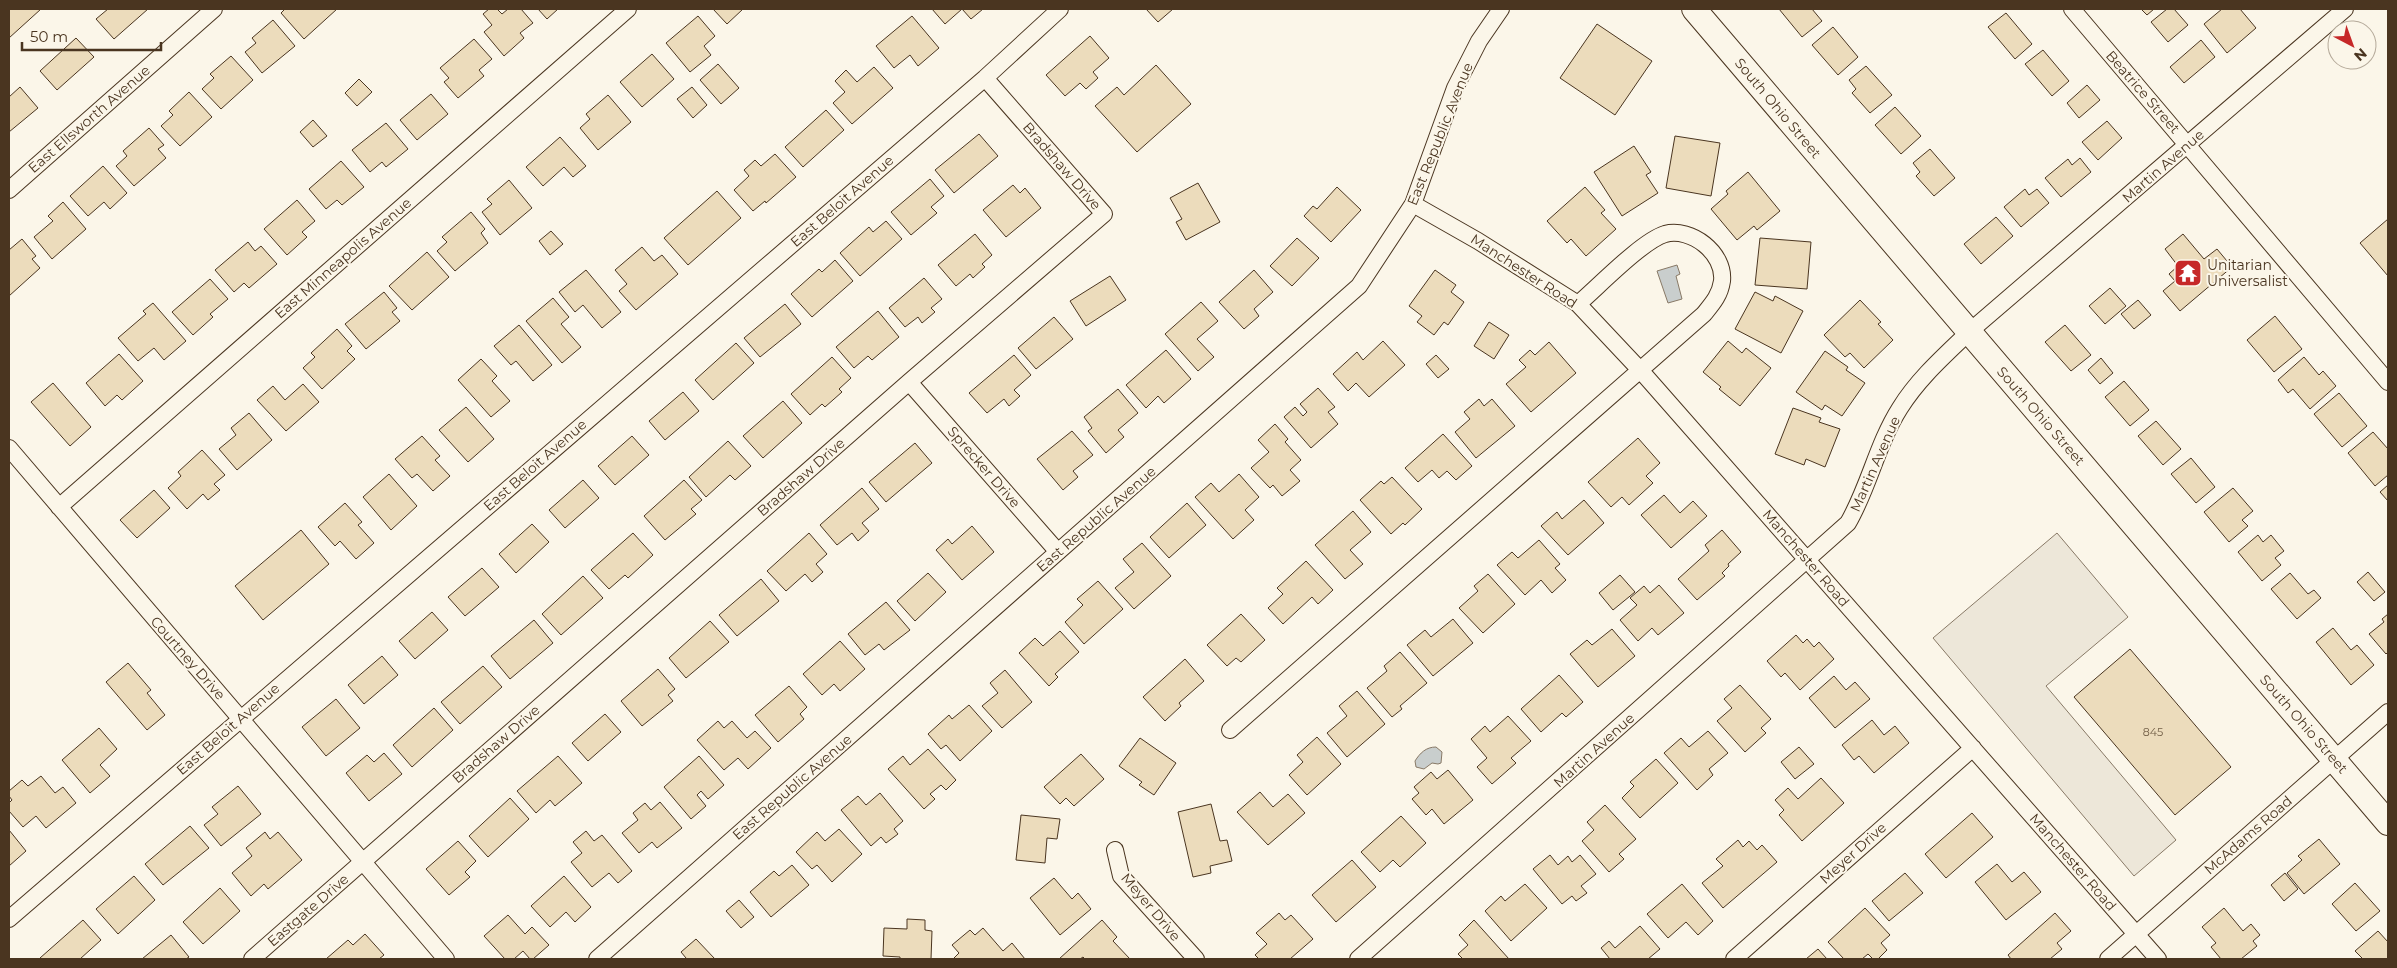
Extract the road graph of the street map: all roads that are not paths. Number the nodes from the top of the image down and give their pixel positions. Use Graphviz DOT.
graph roads {
  1 [pos="214,9"];
  2 [pos="628,9"];
  3 [pos="1060,9"];
  4 [pos="1501,9"];
  5 [pos="1694,9"];
  6 [pos="2072,9"];
  7 [pos="2345,9"];
  8 [pos="985,78"];
  9 [pos="2188,144"];
  10 [pos="9,190"];
  11 [pos="1413,204"];
  12 [pos="1578,304"];
  13 [pos="1969,332"];
  14 [pos="1641,370"];
  15 [pos="909,382"];
  16 [pos="2388,382"];
  17 [pos="9,448"];
  18 [pos="59,507"];
  19 [pos="1058,552"];
  20 [pos="1808,560"];
  21 [pos="2388,712"];
  22 [pos="240,718"];
  23 [pos="1230,730"];
  24 [pos="1972,748"];
  25 [pos="2334,759"];
  26 [pos="2388,823"];
  27 [pos="1114,850"];
  28 [pos="364,861"];
  29 [pos="9,919"];
  30 [pos="2137,934"];
  31 [pos="252,959"];
  32 [pos="446,959"];
  33 [pos="597,959"];
  34 [pos="1196,959"];
  35 [pos="1358,959"];
  36 [pos="1734,959"];
  37 [pos="2108,959"];
  38 [pos="2158,959"];
  1 -- 10 [label="street, East Ellsworth Avenue"];
  2 -- 18 [label="street, East Minneapolis Avenue"];
  3 -- 8 [label="street, East Beloit Avenue"];
  4 -- 11 [label="street, East Republic Avenue"];
  5 -- 13 [label="main road, South Ohio Street"];
  6 -- 9 [label="street, Beatrice Street"];
  7 -- 9 [label="street, Martin Avenue"];
  8 -- 15 [label="street, Bradshaw Drive"];
  8 -- 22 [label="street, East Beloit Avenue"];
  9 -- 13 [label="street, Martin Avenue"];
  9 -- 16 [label="street, Beatrice Street"];
  11 -- 12 [label="street, Manchester Road"];
  11 -- 19 [label="street, East Republic Avenue"];
  12 -- 14 [label="street, Manchester Road"];
  12 -- 14 [label="street"];
  13 -- 20 [label="street, Martin Avenue"];
  13 -- 25 [label="main road, South Ohio Street"];
  14 -- 20 [label="street, Manchester Road"];
  14 -- 23 [label="street"];
  15 -- 19 [label="street, Sprecker Drive"];
  15 -- 28 [label="street, Bradshaw Drive"];
  17 -- 18 [label="street, Courtney Drive"];
  18 -- 22 [label="street, Courtney Drive"];
  19 -- 33 [label="street, East Republic Avenue"];
  20 -- 24 [label="street, Manchester Road"];
  20 -- 35 [label="street, Martin Avenue"];
  21 -- 25 [label="street, McAdams Road"];
  22 -- 28 [label="street, Courtney Drive"];
  22 -- 29 [label="street, East Beloit Avenue"];
  24 -- 30 [label="street, Manchester Road"];
  24 -- 36 [label="street, Meyer Drive"];
  25 -- 26 [label="main road, South Ohio Street"];
  25 -- 30 [label="street, McAdams Road"];
  27 -- 34 [label="street, Meyer Drive"];
  28 -- 31 [label="street, Eastgate Drive"];
  28 -- 32 [label="street, Courtney Drive"];
  30 -- 37 [label="street, McAdams Road"];
  30 -- 38 [label="street, Manchester Road"];
}
